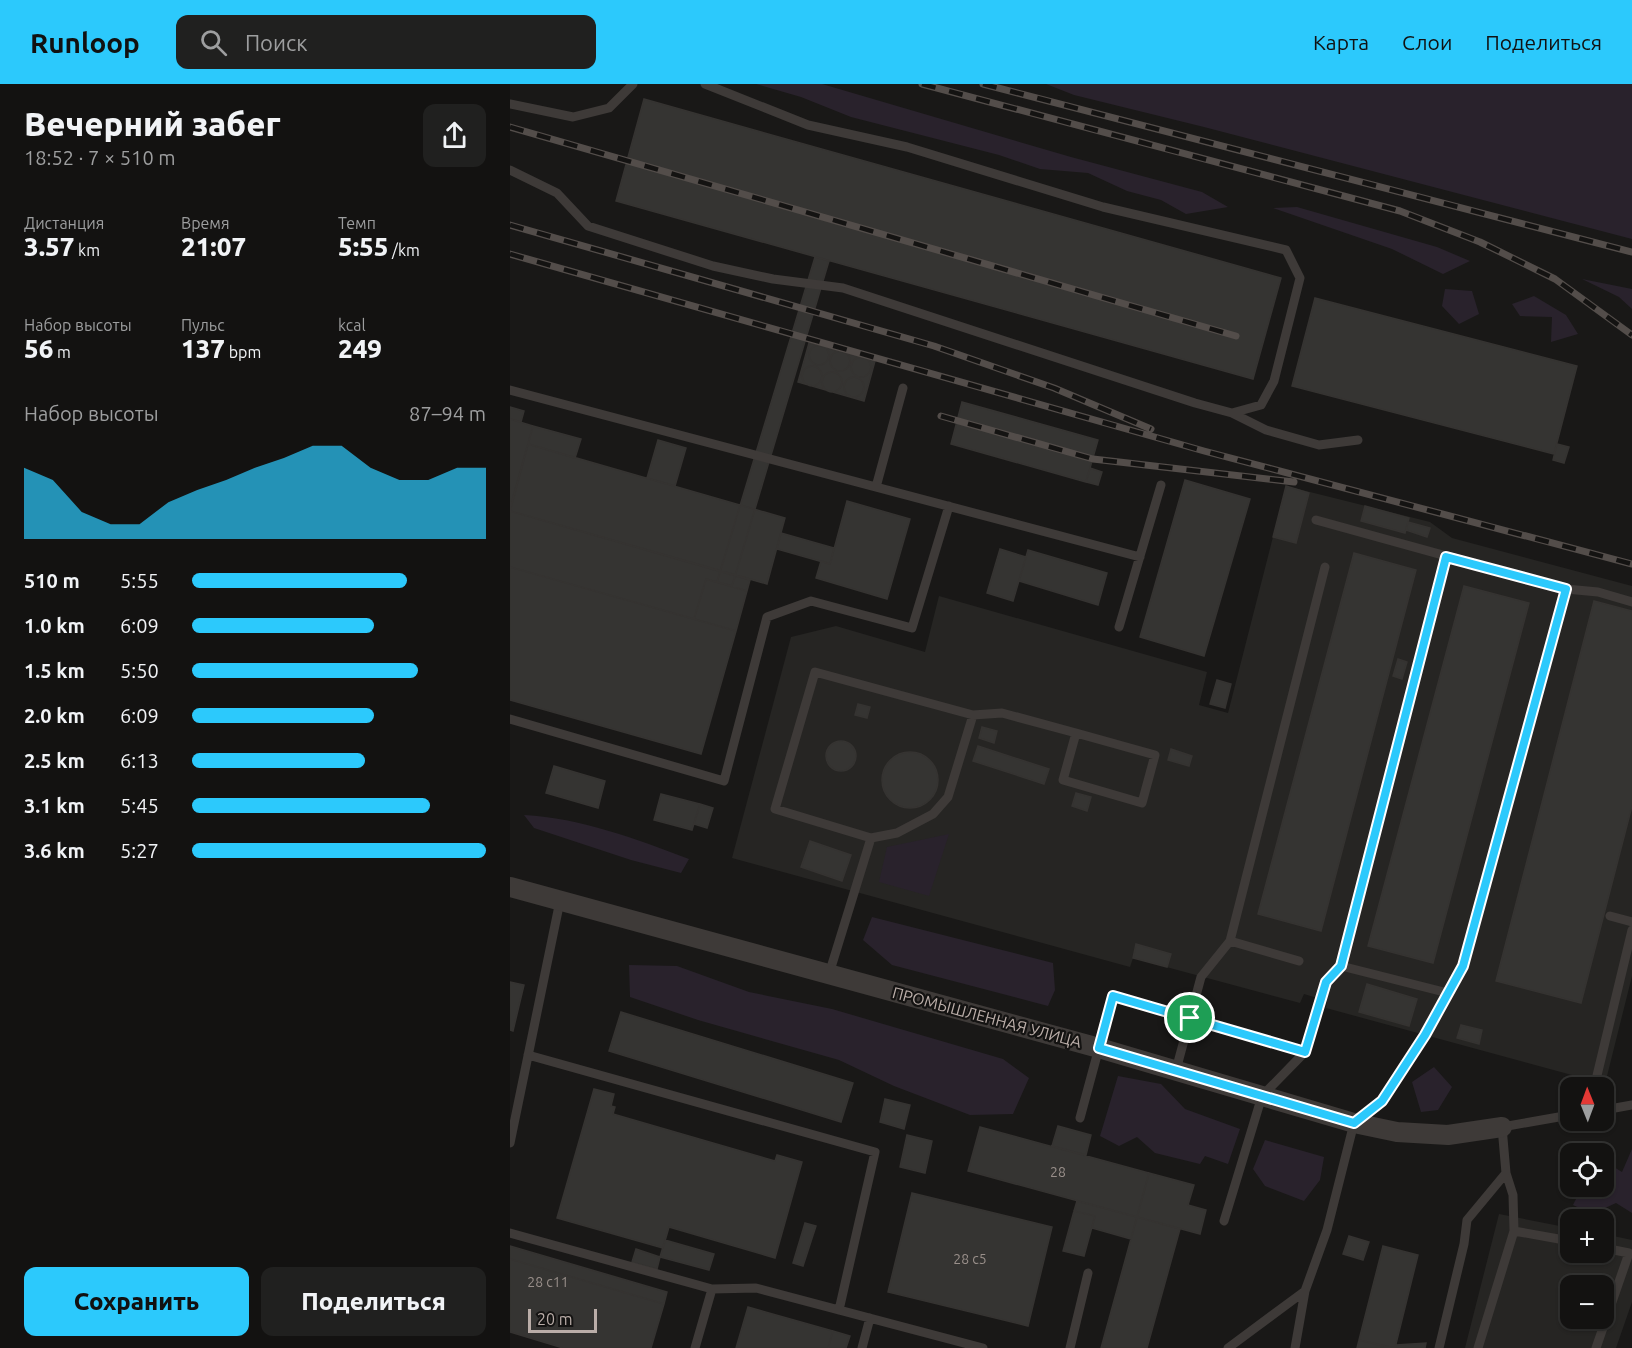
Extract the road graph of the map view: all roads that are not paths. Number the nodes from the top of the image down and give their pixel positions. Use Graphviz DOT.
graph roads {
  1 [pos="633,84"];
  2 [pos="705,84"];
  3 [pos="510,104"];
  4 [pos="510,170"];
  5 [pos="903,388"];
  6 [pos="510,390"];
  7 [pos="1232,413"];
  8 [pos="1358,440"];
  9 [pos="1161,485"];
  10 [pos="876,487"];
  11 [pos="949,506"];
  12 [pos="1316,520"];
  13 [pos="1140,557"];
  14 [pos="1446,557"];
  15 [pos="1325,567"];
  16 [pos="1566,589"];
  17 [pos="1632,602"];
  18 [pos="1119,627"];
  19 [pos="973,715"];
  20 [pos="510,719"];
  21 [pos="1076,733"];
  22 [pos="872,838"];
  23 [pos="510,886"];
  24 [pos="560,901"];
  25 [pos="1610,916"];
  26 [pos="1632,922"];
  27 [pos="1632,930"];
  28 [pos="1230,941"];
  29 [pos="1299,961"];
  30 [pos="1341,966"];
  31 [pos="830,974"];
  32 [pos="1448,993"];
  33 [pos="1190,1018"];
  34 [pos="1099,1048"];
  35 [pos="1305,1052"];
  36 [pos="528,1055"];
  37 [pos="1176,1070"];
  38 [pos="1597,1077"];
  39 [pos="1262,1096"];
  40 [pos="1632,1105"];
  41 [pos="1614,1108"];
  42 [pos="1560,1117"];
  43 [pos="1080,1118"];
  44 [pos="1354,1123"];
  45 [pos="1502,1127"];
  46 [pos="510,1143"];
  47 [pos="1506,1173"];
  48 [pos="1224,1221"];
  49 [pos="1514,1231"];
  50 [pos="510,1233"];
  51 [pos="1560,1239"];
  52 [pos="1614,1250"];
  53 [pos="1088,1273"];
  54 [pos="712,1289"];
  55 [pos="1305,1291"];
  56 [pos="839,1310"];
  57 [pos="870,1318"];
  58 [pos="695,1348"];
  59 [pos="862,1348"];
  60 [pos="983,1348"];
  61 [pos="1070,1348"];
  62 [pos="1228,1348"];
  63 [pos="1294,1348"];
  64 [pos="1439,1348"];
  65 [pos="1478,1348"];
  66 [pos="1596,1348"];
  1 -- 3 [label="lane"];
  2 -- 7 [label="lane"];
  4 -- 7 [label="lane"];
  5 -- 10 [label="lane"];
  6 -- 10 [label="lane"];
  7 -- 8 [label="lane"];
  9 -- 13 [label="lane"];
  10 -- 11 [label="lane"];
  11 -- 13 [label="lane"];
  11 -- 20 [label="lane"];
  12 -- 14 [label="lane"];
  13 -- 18 [label="lane"];
  14 -- 16 [label="lane"];
  14 -- 30 [label="lane"];
  15 -- 28 [label="lane"];
  16 -- 17 [label="lane"];
  16 -- 32 [label="lane"];
  19 -- 21 [label="lane"];
  19 -- 22 [label="lane"];
  19 -- 22 [label="lane"];
  21 -- 21 [label="lane"];
  22 -- 31 [label="lane"];
  23 -- 24 [label="street, ПРОМЫШЛЕННАЯ УЛИЦА"];
  24 -- 31 [label="street, ПРОМЫШЛЕННАЯ УЛИЦА"];
  24 -- 36 [label="lane"];
  25 -- 26 [label="lane"];
  27 -- 38 [label="lane"];
  28 -- 29 [label="lane"];
  28 -- 33 [label="lane"];
  30 -- 32 [label="lane"];
  30 -- 35 [label="lane"];
  31 -- 34 [label="street, ПРОМЫШЛЕННАЯ УЛИЦА"];
  32 -- 44 [label="lane"];
  33 -- 34 [label="lane"];
  33 -- 35 [label="lane"];
  33 -- 37 [label="lane"];
  34 -- 37 [label="street, ПРОМЫШЛЕННАЯ УЛИЦА"];
  34 -- 43 [label="lane"];
  35 -- 39 [label="lane"];
  36 -- 46 [label="lane"];
  36 -- 56 [label="lane"];
  37 -- 39 [label="street, ПРОМЫШЛЕННАЯ УЛИЦА"];
  39 -- 44 [label="street, ПРОМЫШЛЕННАЯ УЛИЦА"];
  39 -- 48 [label="lane"];
  40 -- 41 [label="lane"];
  42 -- 45 [label="lane"];
  44 -- 45 [label="street, ПРОМЫШЛЕННАЯ УЛИЦА"];
  44 -- 55 [label="lane"];
  45 -- 47 [label="lane"];
  47 -- 49 [label="lane"];
  47 -- 64 [label="lane"];
  49 -- 51 [label="lane"];
  49 -- 65 [label="lane"];
  50 -- 54 [label="lane"];
  52 -- 66 [label="lane"];
  53 -- 61 [label="lane"];
  54 -- 56 [label="lane"];
  54 -- 58 [label="lane"];
  55 -- 62 [label="lane"];
  55 -- 63 [label="lane"];
  56 -- 57 [label="lane"];
  57 -- 59 [label="lane"];
  57 -- 60 [label="lane"];
}
